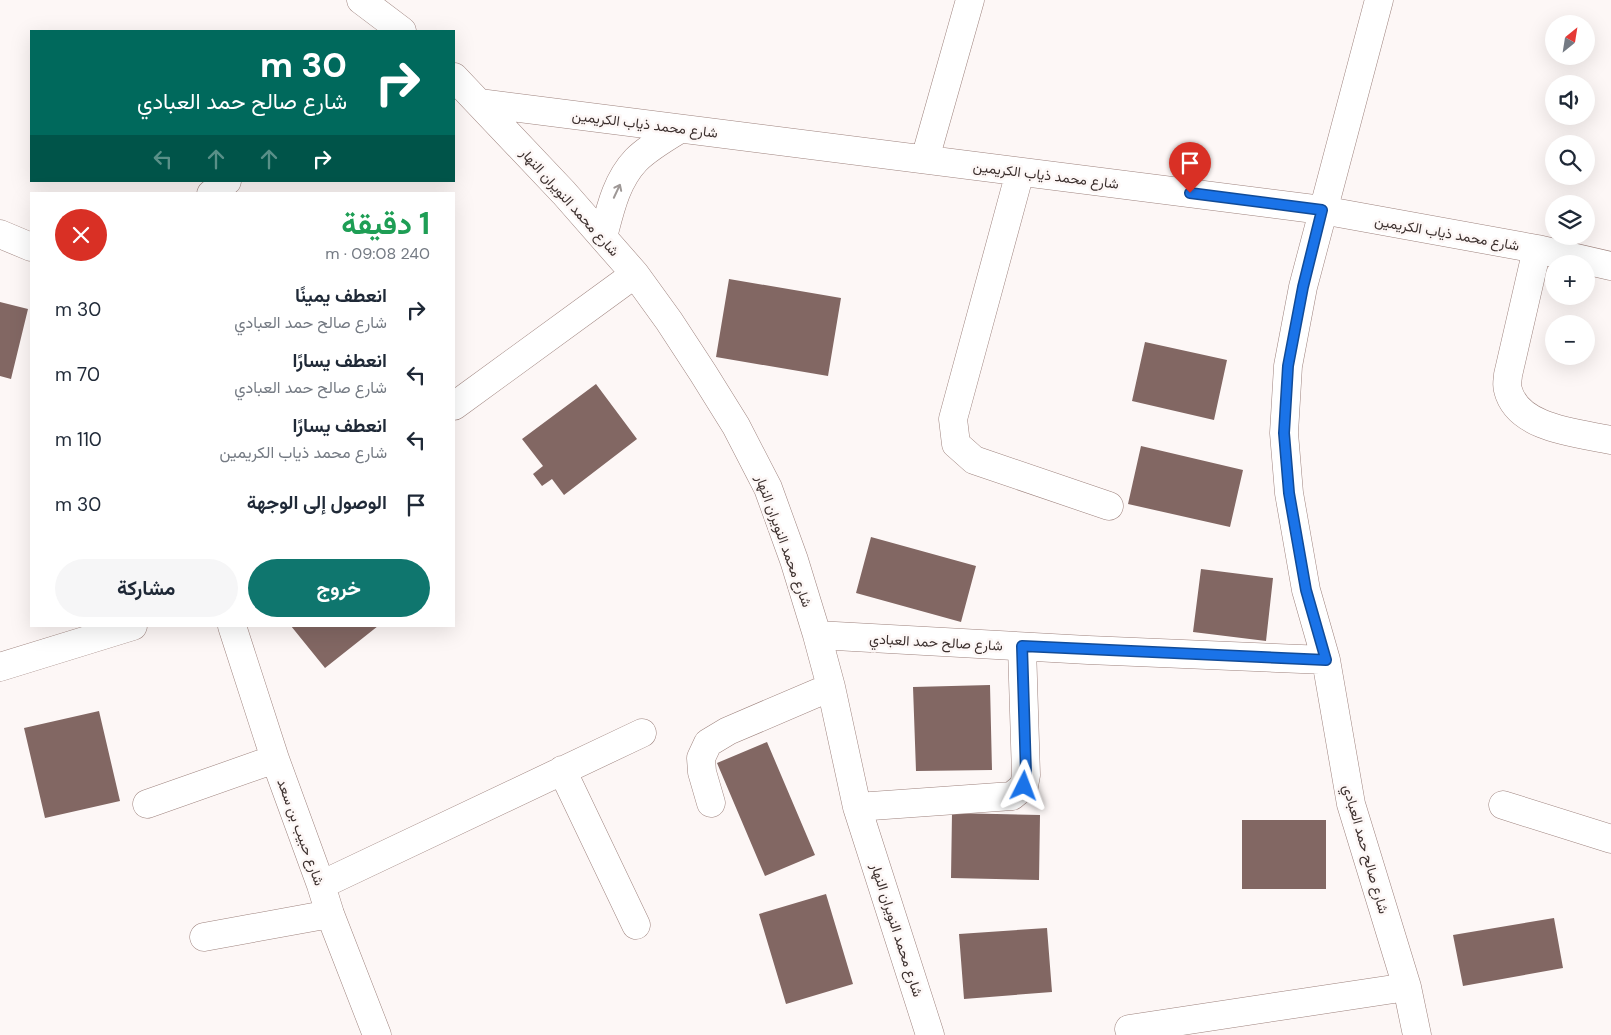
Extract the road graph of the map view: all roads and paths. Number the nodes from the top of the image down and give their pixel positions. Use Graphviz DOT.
graph roads {
  1 [pos="361,0"];
  2 [pos="970,0"];
  3 [pos="1379,0"];
  4 [pos="401,30"];
  5 [pos="455,78"];
  6 [pos="479,103"];
  7 [pos="680,129"];
  8 [pos="925,159"];
  9 [pos="1020,172"];
  10 [pos="226,182"];
  11 [pos="213,192"];
  12 [pos="1322,210"];
  13 [pos="0,234"];
  14 [pos="603,237"];
  15 [pos="30,247"];
  16 [pos="1536,249"];
  17 [pos="1611,266"];
  18 [pos="635,274"];
  19 [pos="455,405"];
  20 [pos="1611,440"];
  21 [pos="1108,506"];
  22 [pos="130,627"];
  23 [pos="232,627"];
  24 [pos="817,635"];
  25 [pos="1022,646"];
  26 [pos="1326,660"];
  27 [pos="0,666"];
  28 [pos="831,687"];
  29 [pos="642,733"];
  30 [pos="275,759"];
  31 [pos="562,770"];
  32 [pos="711,803"];
  33 [pos="147,804"];
  34 [pos="1504,805"];
  35 [pos="857,807"];
  36 [pos="1611,838"];
  37 [pos="321,885"];
  38 [pos="330,914"];
  39 [pos="636,925"];
  40 [pos="204,937"];
  41 [pos="1407,987"];
  42 [pos="1129,1029"];
  43 [pos="377,1035"];
  44 [pos="930,1035"];
  45 [pos="1417,1035"];
  1 -- 4 [label="street"];
  2 -- 8 [label="street"];
  3 -- 12 [label="street, شارع صالح حمد العبادي"];
  5 -- 6 [label="street, شارع محمد النويران النهار"];
  6 -- 7 [label="street, شارع محمد ذياب الكريمين"];
  6 -- 14 [label="street, شارع محمد النويران النهار"];
  7 -- 8 [label="street, شارع محمد ذياب الكريمين"];
  14 -- 7 [label="street, one-way"];
  8 -- 9 [label="street, شارع محمد ذياب الكريمين"];
  9 -- 12 [label="street, شارع محمد ذياب الكريمين"];
  9 -- 21 [label="street"];
  10 -- 11 [label="street"];
  12 -- 16 [label="street, شارع محمد ذياب الكريمين"];
  12 -- 26 [label="street, شارع صالح حمد العبادي"];
  13 -- 15 [label="street"];
  14 -- 18 [label="street, شارع محمد النويران النهار"];
  16 -- 17 [label="street, شارع محمد ذياب الكريمين"];
  16 -- 20 [label="street"];
  18 -- 19 [label="street"];
  18 -- 24 [label="street, شارع محمد النويران النهار"];
  22 -- 27 [label="street"];
  23 -- 30 [label="street, شارع حبيب بن سعد"];
  24 -- 25 [label="street, شارع صالح حمد العبادي"];
  24 -- 28 [label="street, شارع محمد النويران النهار"];
  25 -- 26 [label="street, شارع صالح حمد العبادي"];
  25 -- 35 [label="street"];
  26 -- 41 [label="street, شارع صالح حمد العبادي"];
  28 -- 32 [label="street"];
  28 -- 35 [label="street, شارع محمد النويران النهار"];
  29 -- 31 [label="street"];
  30 -- 33 [label="street"];
  30 -- 37 [label="street, شارع حبيب بن سعد"];
  31 -- 37 [label="street"];
  31 -- 39 [label="street"];
  34 -- 36 [label="street"];
  35 -- 44 [label="street, شارع محمد النويران النهار"];
  37 -- 38 [label="street, شارع حبيب بن سعد"];
  38 -- 40 [label="street"];
  38 -- 43 [label="street, شارع حبيب بن سعد"];
  41 -- 42 [label="street"];
  41 -- 45 [label="street, شارع صالح حمد العبادي"];
}
